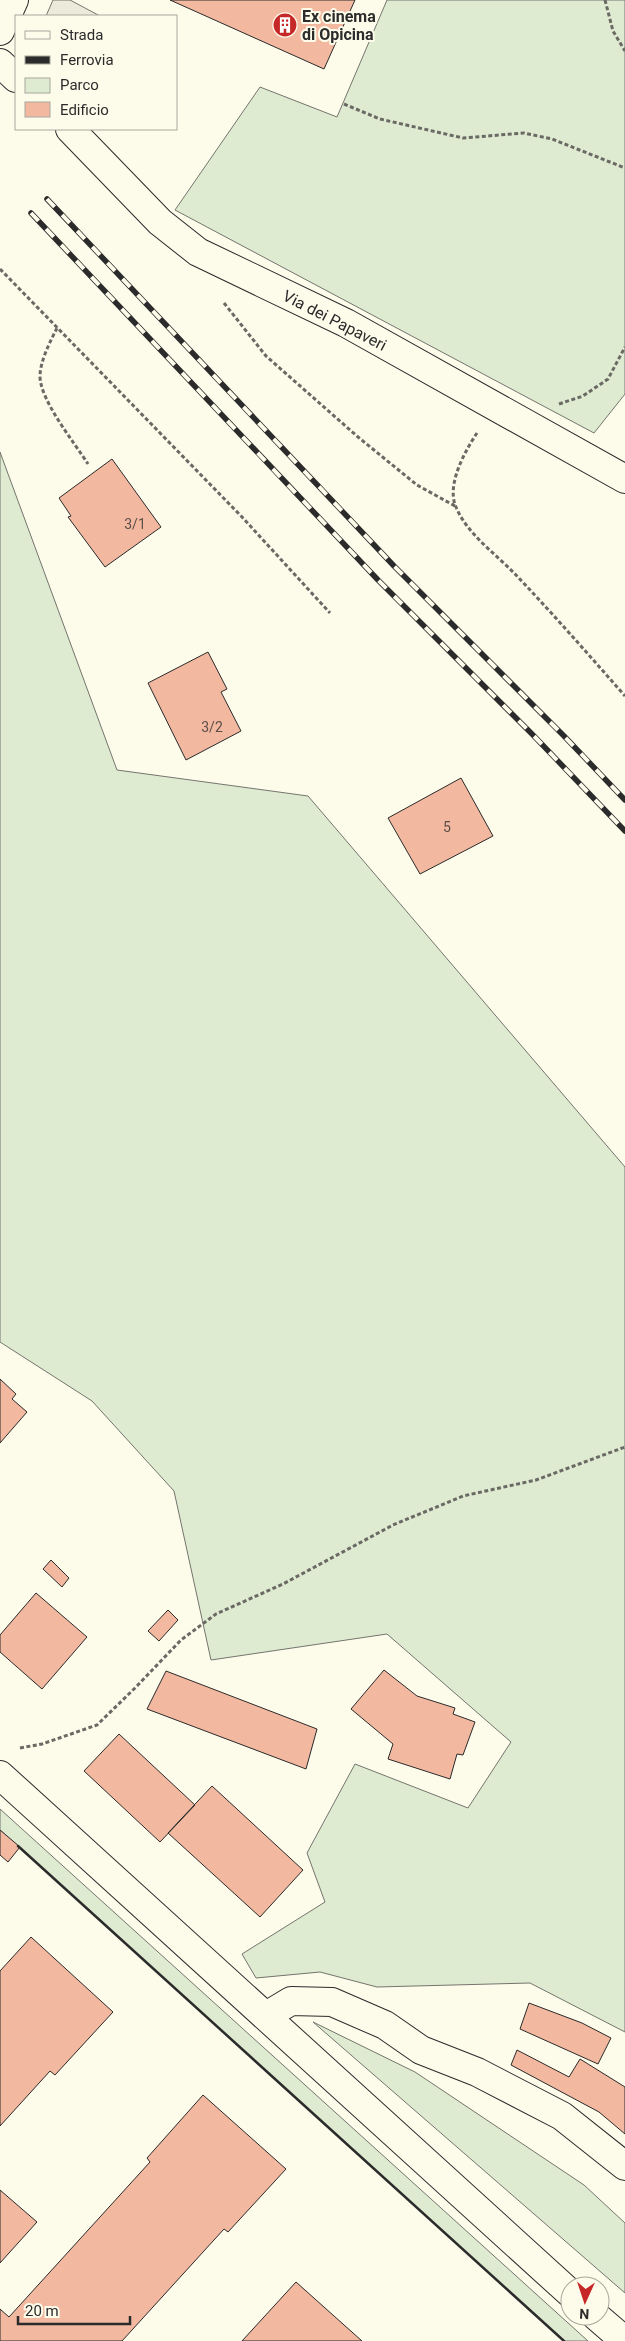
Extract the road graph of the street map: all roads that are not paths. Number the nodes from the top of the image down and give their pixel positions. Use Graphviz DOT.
graph roads {
  1 [pos="14,0"];
  2 [pos="0,31"];
  3 [pos="0,63"];
  4 [pos="15,77"];
  5 [pos="71,130"];
  6 [pos="625,479"];
  7 [pos="0,1775"];
  8 [pos="266,2016"];
  9 [pos="625,2166"];
  10 [pos="560,2283"];
  11 [pos="608,2326"];
  12 [pos="625,2341"];
  1 -- 2 [label="street"];
  3 -- 4 [label="street"];
  5 -- 6 [label="street, Via dei Papaveri"];
  7 -- 8 [label="street"];
  8 -- 9 [label="street"];
  8 -- 10 [label="street"];
  11 -- 12 [label="street"];
}
